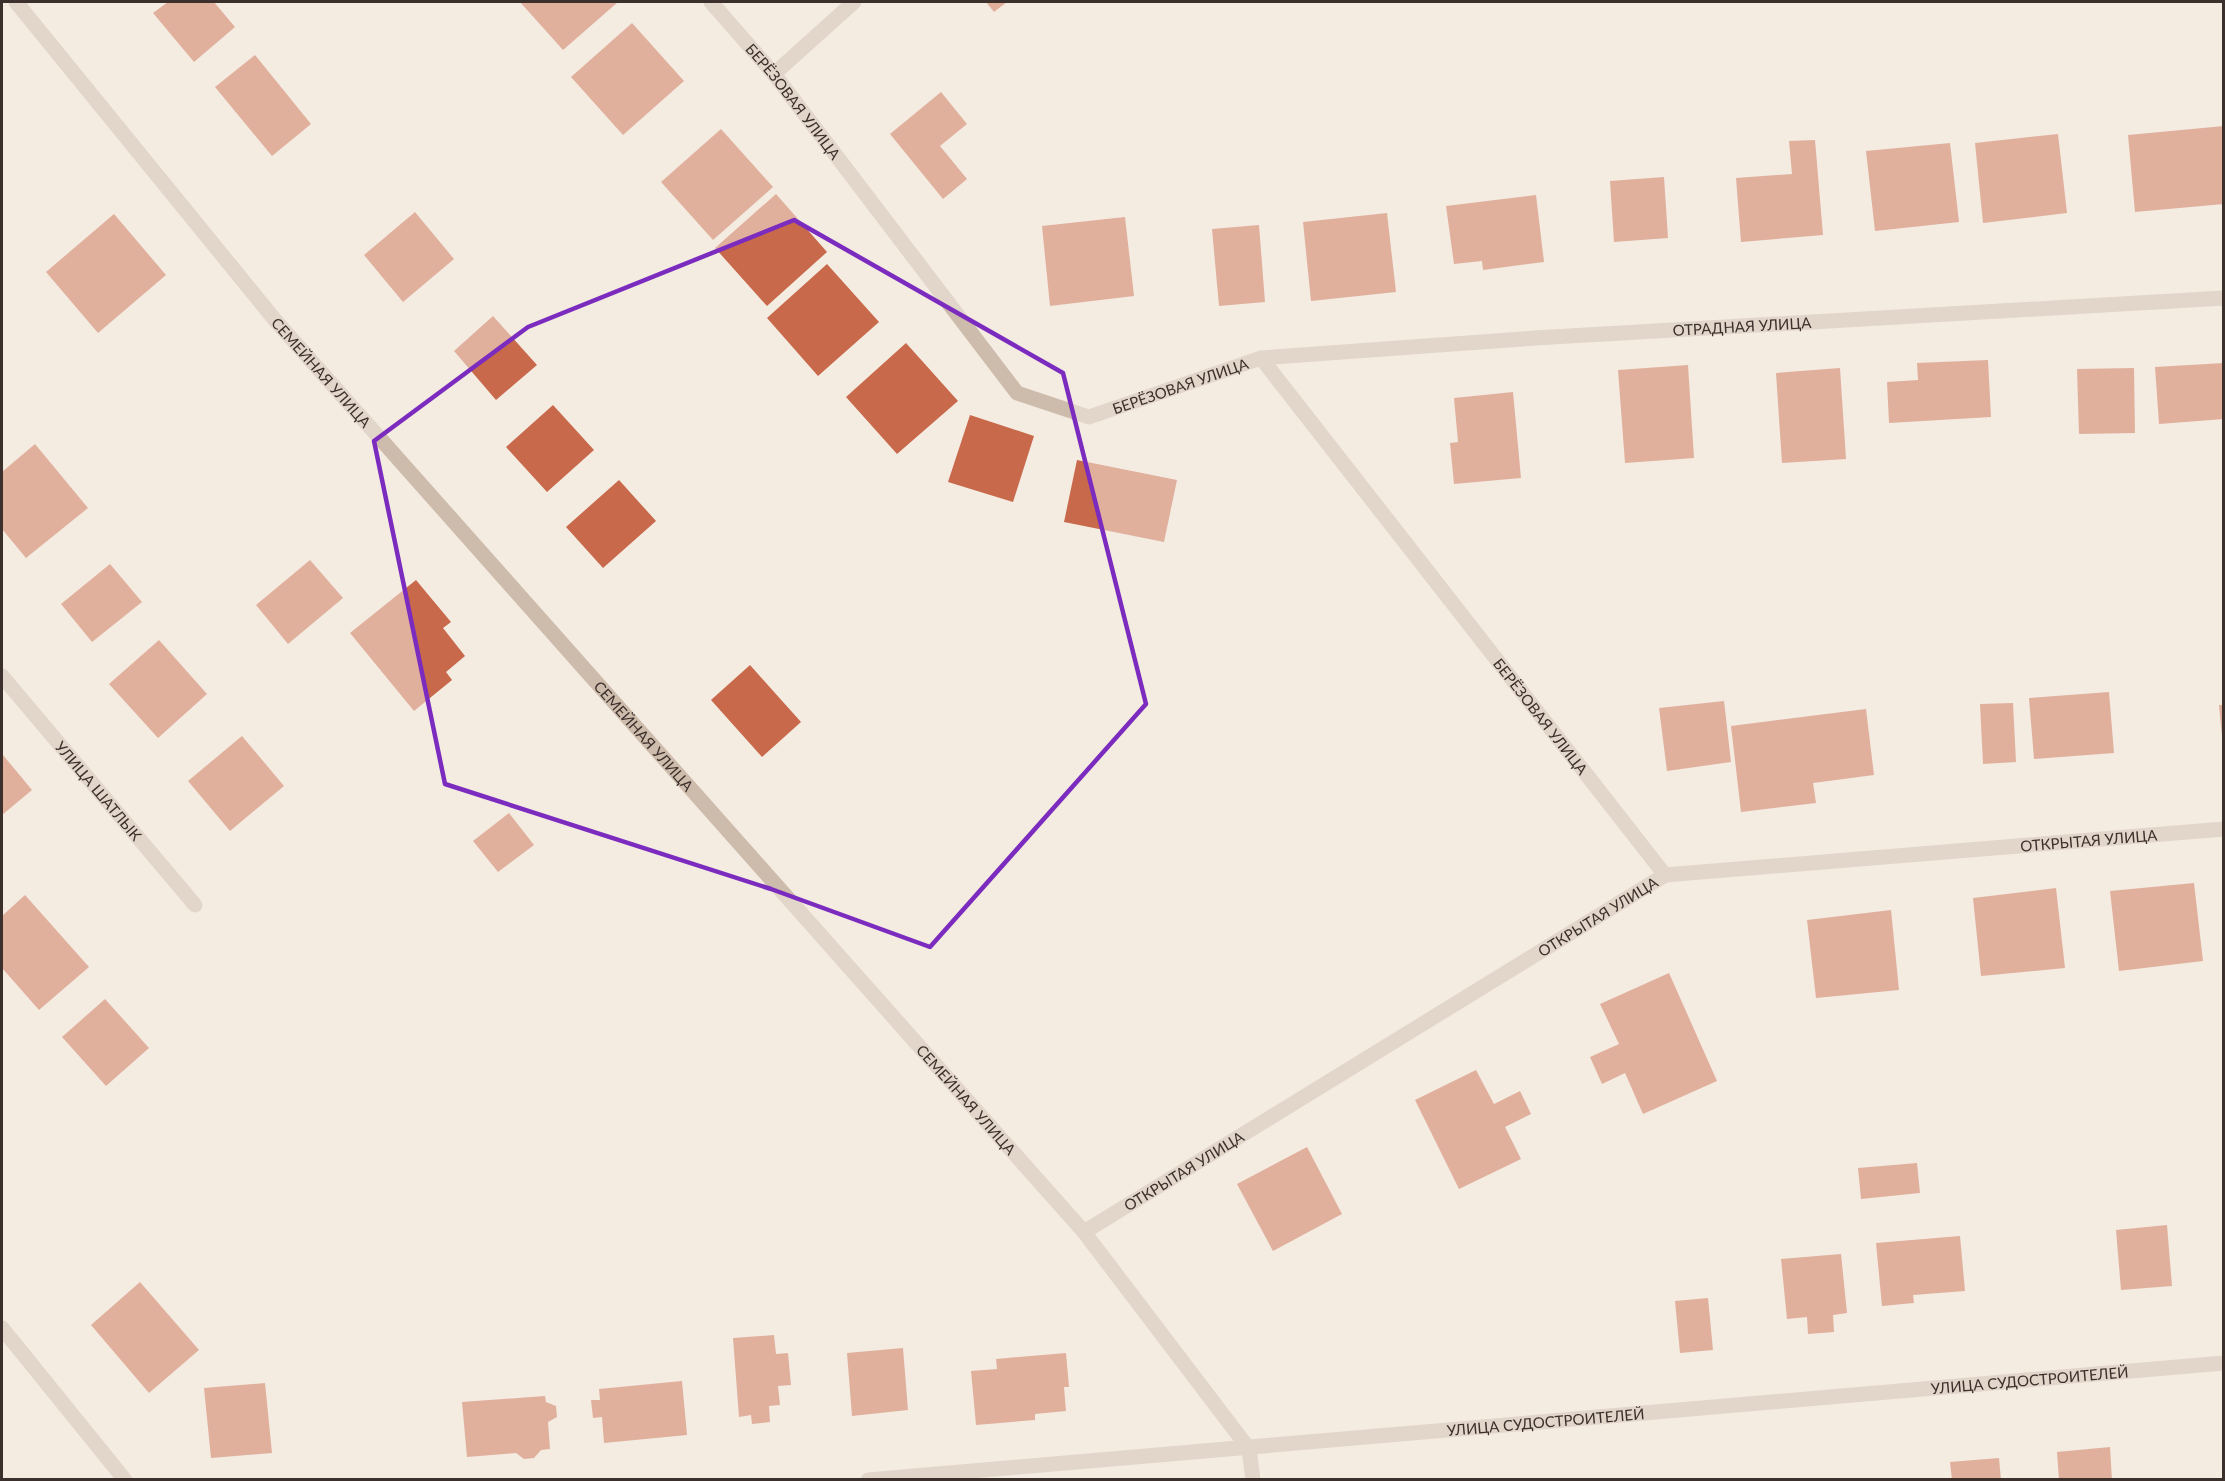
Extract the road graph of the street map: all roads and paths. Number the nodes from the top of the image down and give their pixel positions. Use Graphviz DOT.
graph roads {
  1 [pos="16,2"];
  2 [pos="711,2"];
  3 [pos="854,2"];
  4 [pos="774,74"];
  5 [pos="2223,298"];
  6 [pos="1261,358"];
  7 [pos="2,676"];
  8 [pos="2223,829"];
  9 [pos="1665,875"];
  10 [pos="195,904"];
  11 [pos="1084,1232"];
  12 [pos="2,1328"];
  13 [pos="2223,1363"];
  14 [pos="1249,1449"];
  15 [pos="124,1479"];
  16 [pos="868,1479"];
  17 [pos="1253,1479"];
  1 -- 11 [label="street, СЕМЕЙНАЯ УЛИЦА"];
  2 -- 4 [label="street, БЕРЁЗОВАЯ УЛИЦА"];
  3 -- 4 [label="street"];
  4 -- 6 [label="street, БЕРЁЗОВАЯ УЛИЦА"];
  5 -- 6 [label="street, ОТРАДНАЯ УЛИЦА"];
  6 -- 9 [label="street, БЕРЁЗОВАЯ УЛИЦА"];
  7 -- 10 [label="street, УЛИЦА ШАТЛЫК"];
  8 -- 9 [label="street, ОТКРЫТАЯ УЛИЦА"];
  9 -- 11 [label="street, ОТКРЫТАЯ УЛИЦА"];
  11 -- 14 [label="street, СЕМЕЙНАЯ УЛИЦА"];
  12 -- 15 [label="street"];
  13 -- 14 [label="street, УЛИЦА СУДОСТРОИТЕЛЕЙ"];
  14 -- 16 [label="street, УЛИЦА СУДОСТРОИТЕЛЕЙ"];
  14 -- 17 [label="street, СЕМЕЙНАЯ УЛИЦА"];
}
